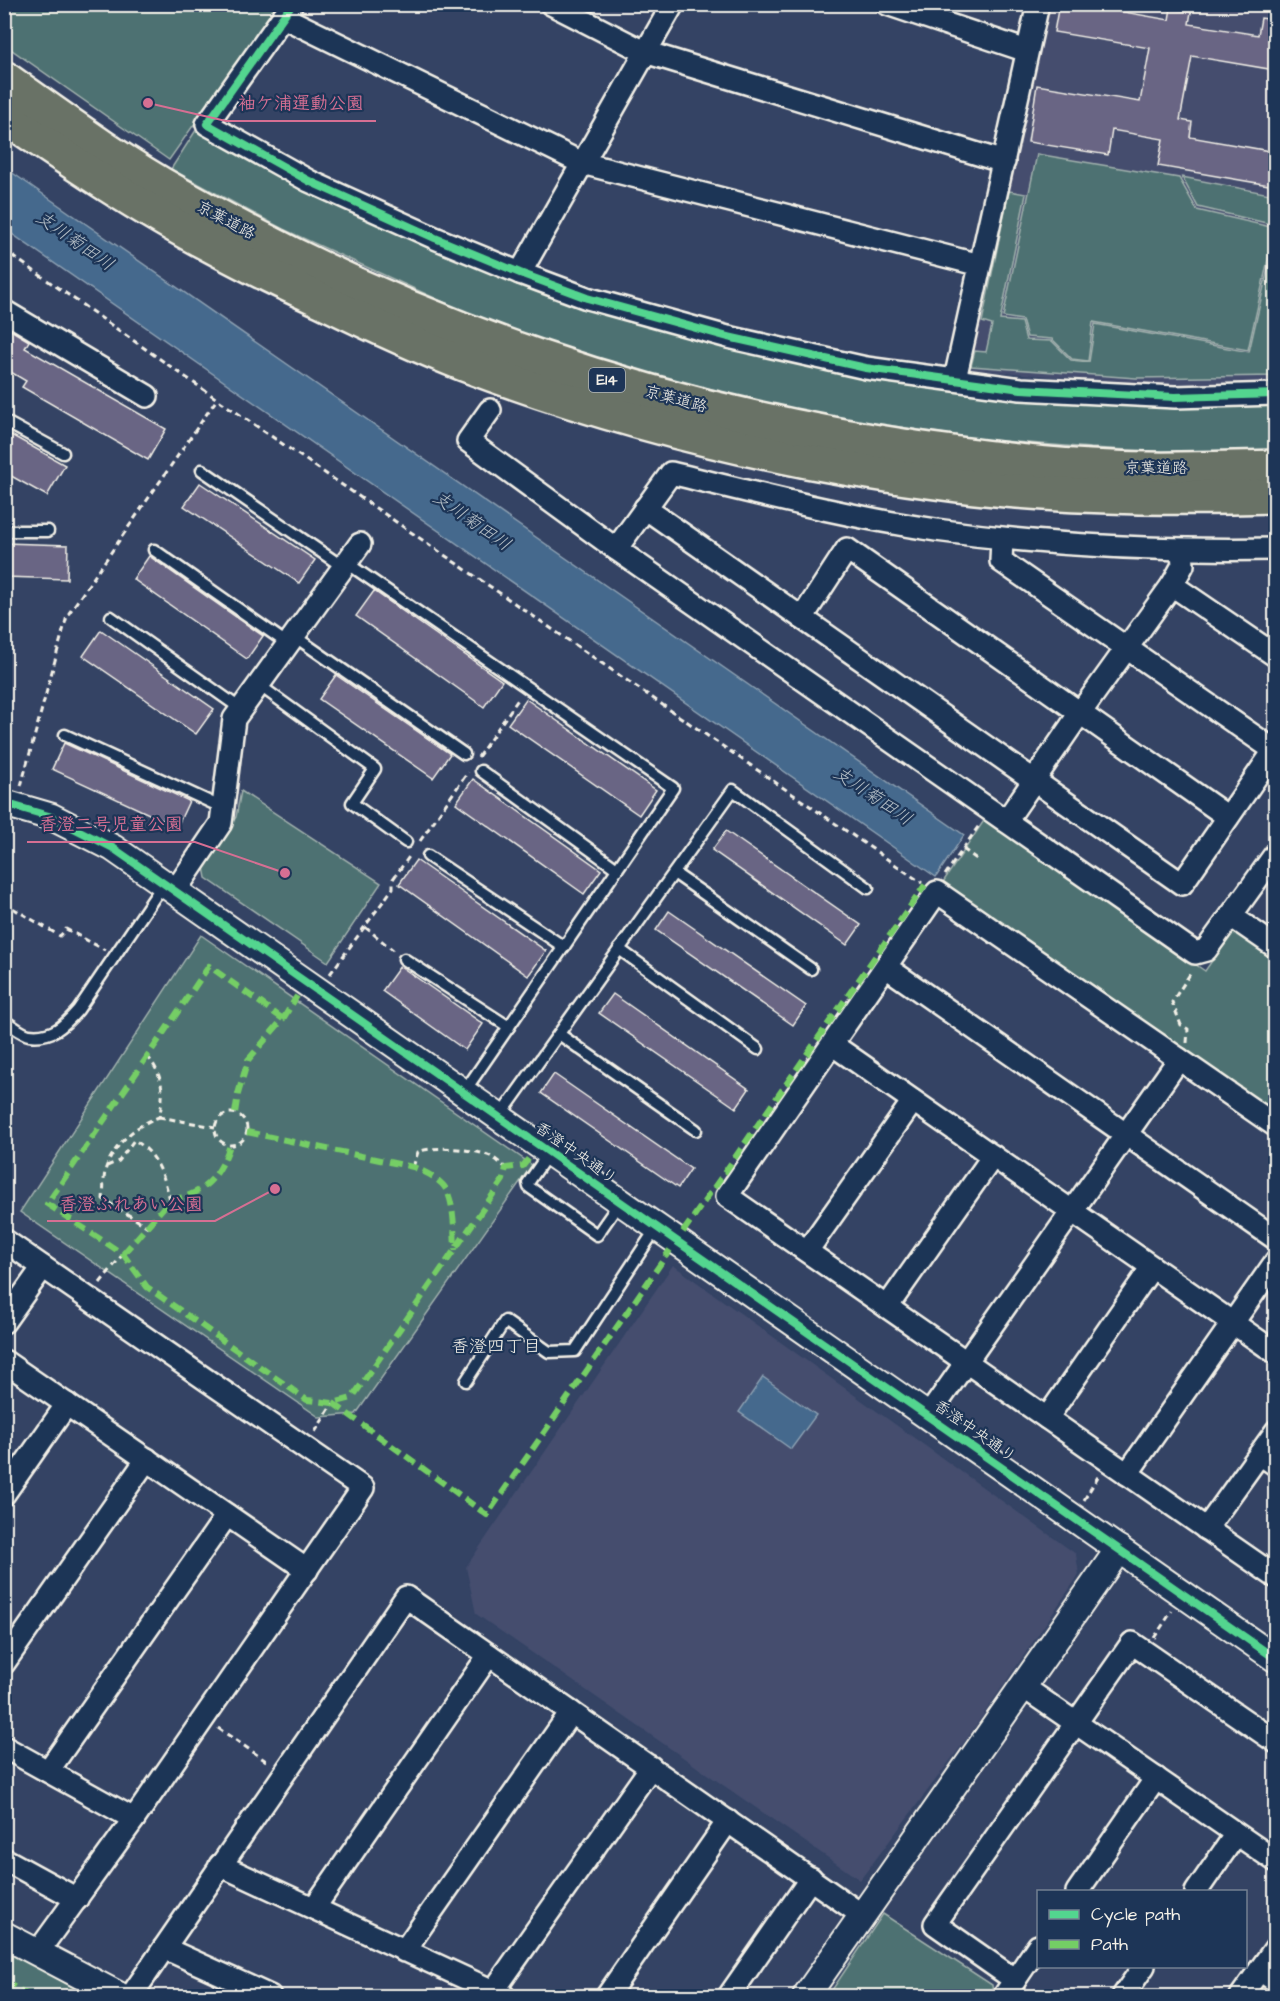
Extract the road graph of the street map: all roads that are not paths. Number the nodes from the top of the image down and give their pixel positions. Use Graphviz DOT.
graph roads {
  1 [pos="551,4"];
  2 [pos="673,4"];
  3 [pos="887,4"];
  4 [pos="1038,4"];
  5 [pos="287,11"];
  6 [pos="1028,51"];
  7 [pos="645,52"];
  8 [pos="4,78"];
  9 [pos="4,116"];
  10 [pos="1004,162"];
  11 [pos="582,163"];
  12 [pos="980,265"];
  13 [pos="520,273"];
  14 [pos="4,311"];
  15 [pos="955,379"];
  16 [pos="1275,394"];
  17 [pos="147,396"];
  18 [pos="490,410"];
  19 [pos="4,421"];
  20 [pos="63,453"];
  21 [pos="1275,467"];
  22 [pos="202,470"];
  23 [pos="1275,496"];
  24 [pos="645,508"];
  25 [pos="4,529"];
  26 [pos="48,531"];
  27 [pos="1002,539"];
  28 [pos="360,544"];
  29 [pos="616,549"];
  30 [pos="1275,549"];
  31 [pos="153,550"];
  32 [pos="1182,551"];
  33 [pos="345,565"];
  34 [pos="1172,585"];
  35 [pos="111,617"];
  36 [pos="802,618"];
  37 [pos="291,640"];
  38 [pos="1126,649"];
  39 [pos="1275,656"];
  40 [pos="259,685"];
  41 [pos="242,710"];
  42 [pos="1080,713"];
  43 [pos="65,735"];
  44 [pos="1275,749"];
  45 [pos="464,754"];
  46 [pos="481,771"];
  47 [pos="1034,780"];
  48 [pos="12,798"];
  49 [pos="223,808"];
  50 [pos="998,816"];
  51 [pos="1228,817"];
  52 [pos="406,842"];
  53 [pos="1275,852"];
  54 [pos="428,856"];
  55 [pos="617,869"];
  56 [pos="674,873"];
  57 [pos="169,887"];
  58 [pos="868,888"];
  59 [pos="1231,916"];
  60 [pos="564,947"];
  61 [pos="1275,947"];
  62 [pos="620,949"];
  63 [pos="404,959"];
  64 [pos="886,967"];
  65 [pos="811,969"];
  66 [pos="4,1020"];
  67 [pos="509,1027"];
  68 [pos="559,1034"];
  69 [pos="832,1045"];
  70 [pos="758,1049"];
  71 [pos="1179,1059"];
  72 [pos="464,1092"];
  73 [pos="913,1101"];
  74 [pos="500,1116"];
  75 [pos="1275,1126"];
  76 [pos="696,1130"];
  77 [pos="1126,1136"];
  78 [pos="550,1151"];
  79 [pos="993,1156"];
  80 [pos="620,1202"];
  81 [pos="1072,1211"];
  82 [pos="657,1227"];
  83 [pos="1275,1239"];
  84 [pos="4,1240"];
  85 [pos="807,1251"];
  86 [pos="1275,1261"];
  87 [pos="43,1267"];
  88 [pos="1152,1267"];
  89 [pos="887,1307"];
  90 [pos="4,1322"];
  91 [pos="1233,1323"];
  92 [pos="1275,1353"];
  93 [pos="4,1361"];
  94 [pos="967,1363"];
  95 [pos="466,1381"];
  96 [pos="67,1404"];
  97 [pos="929,1415"];
  98 [pos="1047,1418"];
  99 [pos="1275,1431"];
  100 [pos="147,1459"];
  101 [pos="1268,1459"];
  102 [pos="1127,1474"];
  103 [pos="4,1494"];
  104 [pos="227,1515"];
  105 [pos="1206,1529"];
  106 [pos="1119,1549"];
  107 [pos="307,1570"];
  108 [pos="1275,1577"];
  109 [pos="489,1655"];
  110 [pos="1275,1659"];
  111 [pos="4,1663"];
  112 [pos="1022,1686"];
  113 [pos="571,1712"];
  114 [pos="1076,1722"];
  115 [pos="1275,1742"];
  116 [pos="4,1747"];
  117 [pos="651,1767"];
  118 [pos="48,1771"];
  119 [pos="1156,1778"];
  120 [pos="134,1819"];
  121 [pos="728,1821"];
  122 [pos="1236,1834"];
  123 [pos="4,1859"];
  124 [pos="1275,1861"];
  125 [pos="220,1865"];
  126 [pos="811,1878"];
  127 [pos="1078,1890"];
  128 [pos="1197,1890"];
  129 [pos="77,1899"];
  130 [pos="314,1908"];
  131 [pos="862,1915"];
  132 [pos="4,1935"];
  133 [pos="1037,1947"];
  134 [pos="1275,1947"];
  135 [pos="164,1948"];
  136 [pos="404,1951"];
  137 [pos="38,1953"];
  138 [pos="1142,1968"];
  139 [pos="1268,1975"];
  140 [pos="1009,1988"];
  141 [pos="496,1995"];
  142 [pos="120,1996"];
  143 [pos="131,1996"];
  144 [pos="270,1996"];
  145 [pos="607,1996"];
  146 [pos="729,1996"];
  147 [pos="806,1996"];
  148 [pos="1123,1996"];
  149 [pos="1241,1996"];
  1 -- 7 [label="street"];
  2 -- 7 [label="street"];
  3 -- 6 [label="street"];
  4 -- 6 [label="street"];
  5 -- 11 [label="street"];
  5 -- 13 [label="street"];
  6 -- 10 [label="street"];
  7 -- 10 [label="street"];
  7 -- 11 [label="street"];
  8 -- 21 [label="highway, 京葉道路 / E14"];
  9 -- 23 [label="highway, 京葉道路 / E14"];
  10 -- 12 [label="street"];
  11 -- 12 [label="street"];
  11 -- 13 [label="street"];
  12 -- 15 [label="street"];
  13 -- 15 [label="street"];
  14 -- 17 [label="street"];
  15 -- 16 [label="street"];
  18 -- 29 [label="street"];
  19 -- 20 [label="lane"];
  22 -- 33 [label="lane"];
  24 -- 27 [label="street"];
  24 -- 29 [label="street"];
  24 -- 36 [label="street"];
  25 -- 26 [label="lane"];
  27 -- 32 [label="street"];
  27 -- 38 [label="street"];
  28 -- 33 [label="street"];
  29 -- 50 [label="street"];
  30 -- 32 [label="street"];
  31 -- 37 [label="lane"];
  32 -- 34 [label="street"];
  33 -- 37 [label="street"];
  33 -- 55 [label="lane"];
  34 -- 38 [label="street"];
  34 -- 39 [label="street"];
  35 -- 41 [label="lane"];
  36 -- 42 [label="street"];
  36 -- 47 [label="street"];
  37 -- 40 [label="street"];
  37 -- 45 [label="lane"];
  38 -- 42 [label="street"];
  38 -- 44 [label="street"];
  40 -- 41 [label="street"];
  40 -- 52 [label="lane"];
  41 -- 49 [label="street"];
  42 -- 47 [label="street"];
  42 -- 51 [label="street"];
  43 -- 49 [label="lane"];
  44 -- 51 [label="street"];
  46 -- 55 [label="lane"];
  47 -- 50 [label="street"];
  47 -- 51 [label="street"];
  48 -- 57 [label="street, 香澄中央通り"];
  49 -- 57 [label="street"];
  50 -- 59 [label="street"];
  53 -- 59 [label="street"];
  54 -- 60 [label="lane"];
  55 -- 60 [label="lane"];
  56 -- 58 [label="lane"];
  56 -- 62 [label="lane"];
  56 -- 65 [label="lane"];
  57 -- 66 [label="lane"];
  57 -- 72 [label="street, 香澄中央通り"];
  59 -- 61 [label="street"];
  60 -- 67 [label="lane"];
  62 -- 68 [label="lane"];
  62 -- 70 [label="lane"];
  63 -- 67 [label="lane"];
  64 -- 69 [label="street"];
  64 -- 71 [label="street"];
  64 -- 77 [label="street"];
  67 -- 72 [label="lane"];
  68 -- 74 [label="lane"];
  68 -- 76 [label="lane"];
  69 -- 73 [label="street"];
  69 -- 85 [label="street"];
  71 -- 75 [label="street"];
  71 -- 77 [label="street"];
  72 -- 74 [label="street, 香澄中央通り"];
  73 -- 79 [label="street"];
  73 -- 85 [label="street"];
  74 -- 78 [label="street, 香澄中央通り"];
  77 -- 81 [label="street"];
  77 -- 83 [label="street"];
  78 -- 80 [label="street, 香澄中央通り"];
  78 -- 80 [label="lane"];
  79 -- 81 [label="street"];
  79 -- 89 [label="street"];
  80 -- 82 [label="street, 香澄中央通り"];
  81 -- 88 [label="street"];
  81 -- 94 [label="street"];
  82 -- 95 [label="lane"];
  82 -- 97 [label="street, 香澄中央通り"];
  84 -- 87 [label="street"];
  85 -- 89 [label="street"];
  86 -- 91 [label="street"];
  87 -- 90 [label="street"];
  87 -- 107 [label="street"];
  88 -- 91 [label="street"];
  88 -- 98 [label="street"];
  89 -- 94 [label="street"];
  91 -- 92 [label="street"];
  91 -- 102 [label="street"];
  93 -- 96 [label="street"];
  94 -- 97 [label="street"];
  94 -- 98 [label="street"];
  96 -- 100 [label="street"];
  96 -- 103 [label="street"];
  97 -- 106 [label="street, 香澄中央通り"];
  98 -- 102 [label="street"];
  99 -- 101 [label="street"];
  100 -- 104 [label="street"];
  100 -- 111 [label="street"];
  101 -- 105 [label="street"];
  102 -- 105 [label="street"];
  104 -- 107 [label="street"];
  104 -- 118 [label="street"];
  105 -- 108 [label="street"];
  106 -- 110 [label="street, 香澄中央通り"];
  106 -- 112 [label="street"];
  107 -- 120 [label="street"];
  109 -- 113 [label="street"];
  109 -- 125 [label="street"];
  109 -- 130 [label="street"];
  112 -- 114 [label="street"];
  112 -- 131 [label="street"];
  113 -- 117 [label="street"];
  113 -- 136 [label="street"];
  114 -- 115 [label="street"];
  114 -- 119 [label="street"];
  114 -- 140 [label="street"];
  116 -- 118 [label="street"];
  117 -- 121 [label="street"];
  117 -- 141 [label="street"];
  118 -- 120 [label="street"];
  119 -- 122 [label="street"];
  119 -- 127 [label="street"];
  120 -- 129 [label="street"];
  121 -- 126 [label="street"];
  121 -- 145 [label="street"];
  122 -- 124 [label="street"];
  122 -- 128 [label="street"];
  123 -- 129 [label="street"];
  125 -- 130 [label="street"];
  125 -- 135 [label="street"];
  126 -- 131 [label="street"];
  126 -- 146 [label="street"];
  129 -- 137 [label="street"];
  130 -- 136 [label="street"];
  131 -- 147 [label="street"];
  132 -- 137 [label="street"];
  133 -- 140 [label="street"];
  134 -- 139 [label="street"];
  135 -- 143 [label="street"];
  135 -- 144 [label="street"];
  136 -- 141 [label="street"];
  137 -- 142 [label="street"];
  138 -- 148 [label="street"];
  139 -- 149 [label="street"];
}
